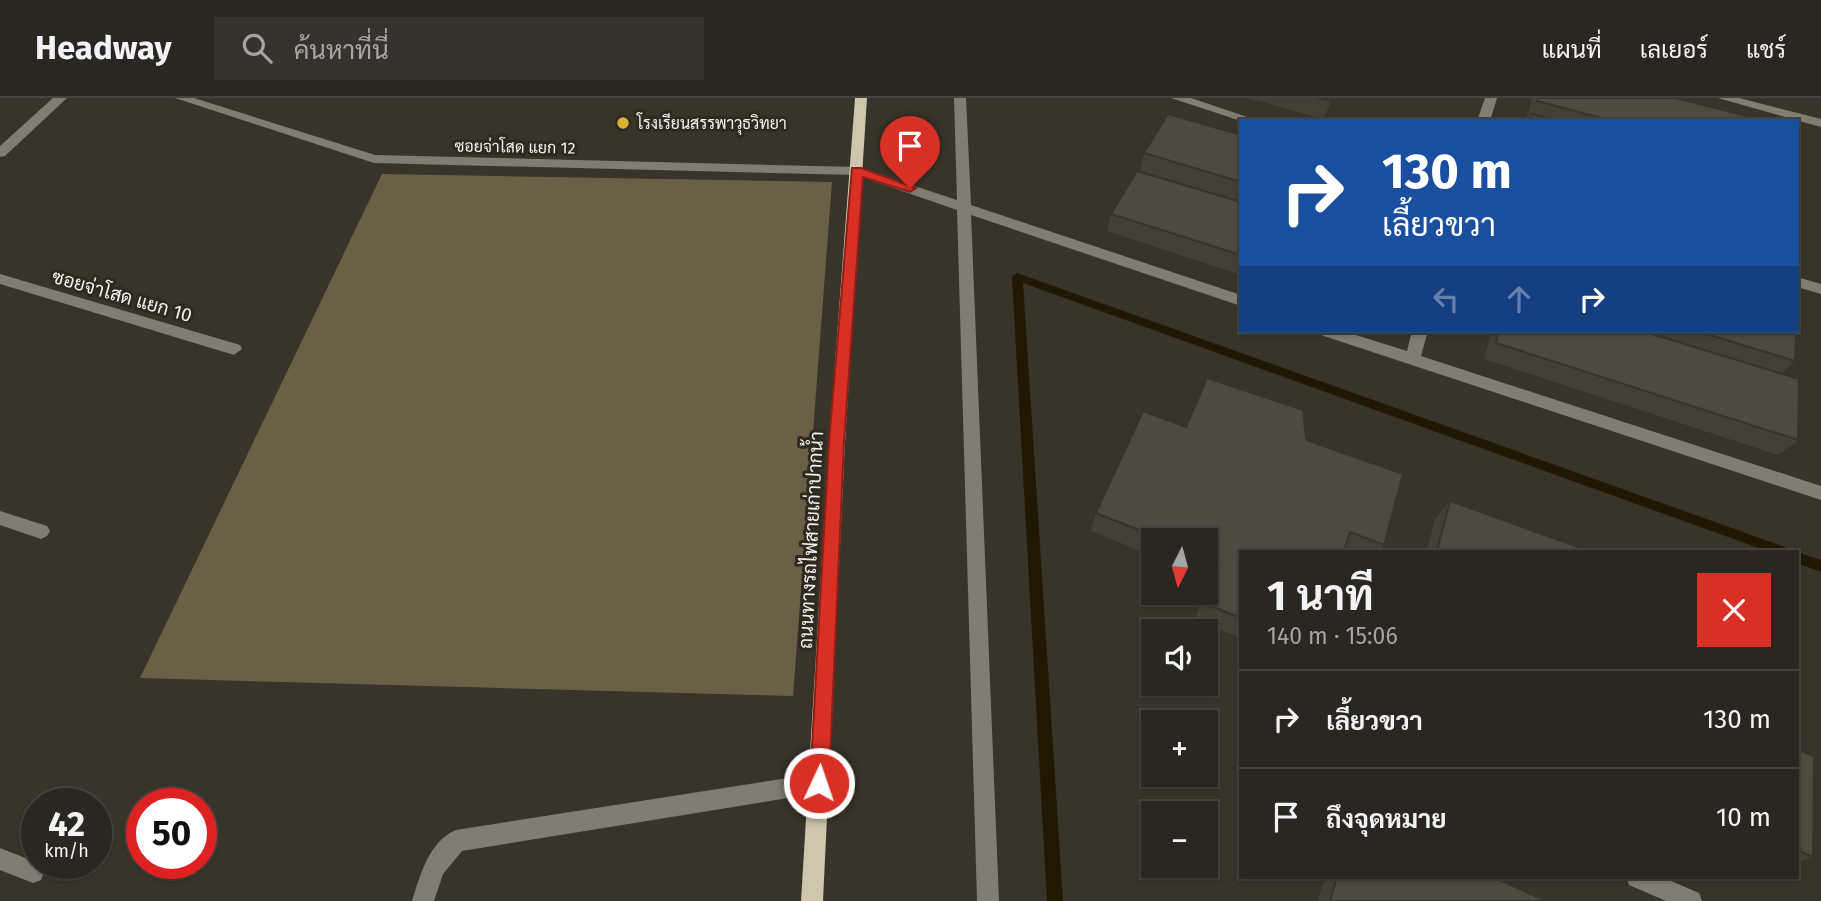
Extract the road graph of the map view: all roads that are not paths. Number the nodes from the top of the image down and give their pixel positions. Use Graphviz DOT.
graph roads {
  1 [pos="61,98"];
  2 [pos="181,98"];
  3 [pos="861,98"];
  4 [pos="960,98"];
  5 [pos="1177,98"];
  6 [pos="1490,98"];
  7 [pos="1724,98"];
  8 [pos="1246,119"];
  9 [pos="1484,119"];
  10 [pos="1821,123"];
  11 [pos="0,134"];
  12 [pos="15,139"];
  13 [pos="0,153"];
  14 [pos="857,171"];
  15 [pos="963,205"];
  16 [pos="0,279"];
  17 [pos="1799,283"];
  18 [pos="1821,289"];
  19 [pos="1239,300"];
  20 [pos="1332,333"];
  21 [pos="1419,333"];
  22 [pos="234,349"];
  23 [pos="1412,360"];
  24 [pos="1821,493"];
  25 [pos="0,518"];
  26 [pos="41,531"];
  27 [pos="819,783"];
  28 [pos="0,859"];
  29 [pos="21,867"];
  30 [pos="1642,879"];
  31 [pos="424,901"];
  32 [pos="812,901"];
  33 [pos="988,901"];
  34 [pos="1691,901"];
  1 -- 12 [label="street"];
  2 -- 14 [label="street, ซอยจ่าโสด แยก 12"];
  3 -- 14 [label="main road, ถนนทางรถไฟสายเก่าปากน้ำ"];
  4 -- 15 [label="street"];
  5 -- 8 [label="street"];
  6 -- 9 [label="street"];
  7 -- 10 [label="street"];
  11 -- 12 [label="street"];
  12 -- 13 [label="street"];
  14 -- 15 [label="street, ซอยจ่าโสด แยก 12"];
  14 -- 27 [label="main road, ถนนทางรถไฟสายเก่าปากน้ำ"];
  15 -- 19 [label="street, ซอยจ่าโสด แยก 12"];
  15 -- 33 [label="street"];
  16 -- 22 [label="street, ซอยจ่าโสด แยก 10"];
  17 -- 18 [label="street"];
  20 -- 23 [label="street"];
  21 -- 23 [label="street"];
  23 -- 24 [label="street"];
  25 -- 26 [label="street"];
  27 -- 31 [label="street"];
  27 -- 32 [label="main road, ถนนทางรถไฟสายเก่าปากน้ำ"];
  28 -- 29 [label="street"];
  30 -- 34 [label="street"];
}
